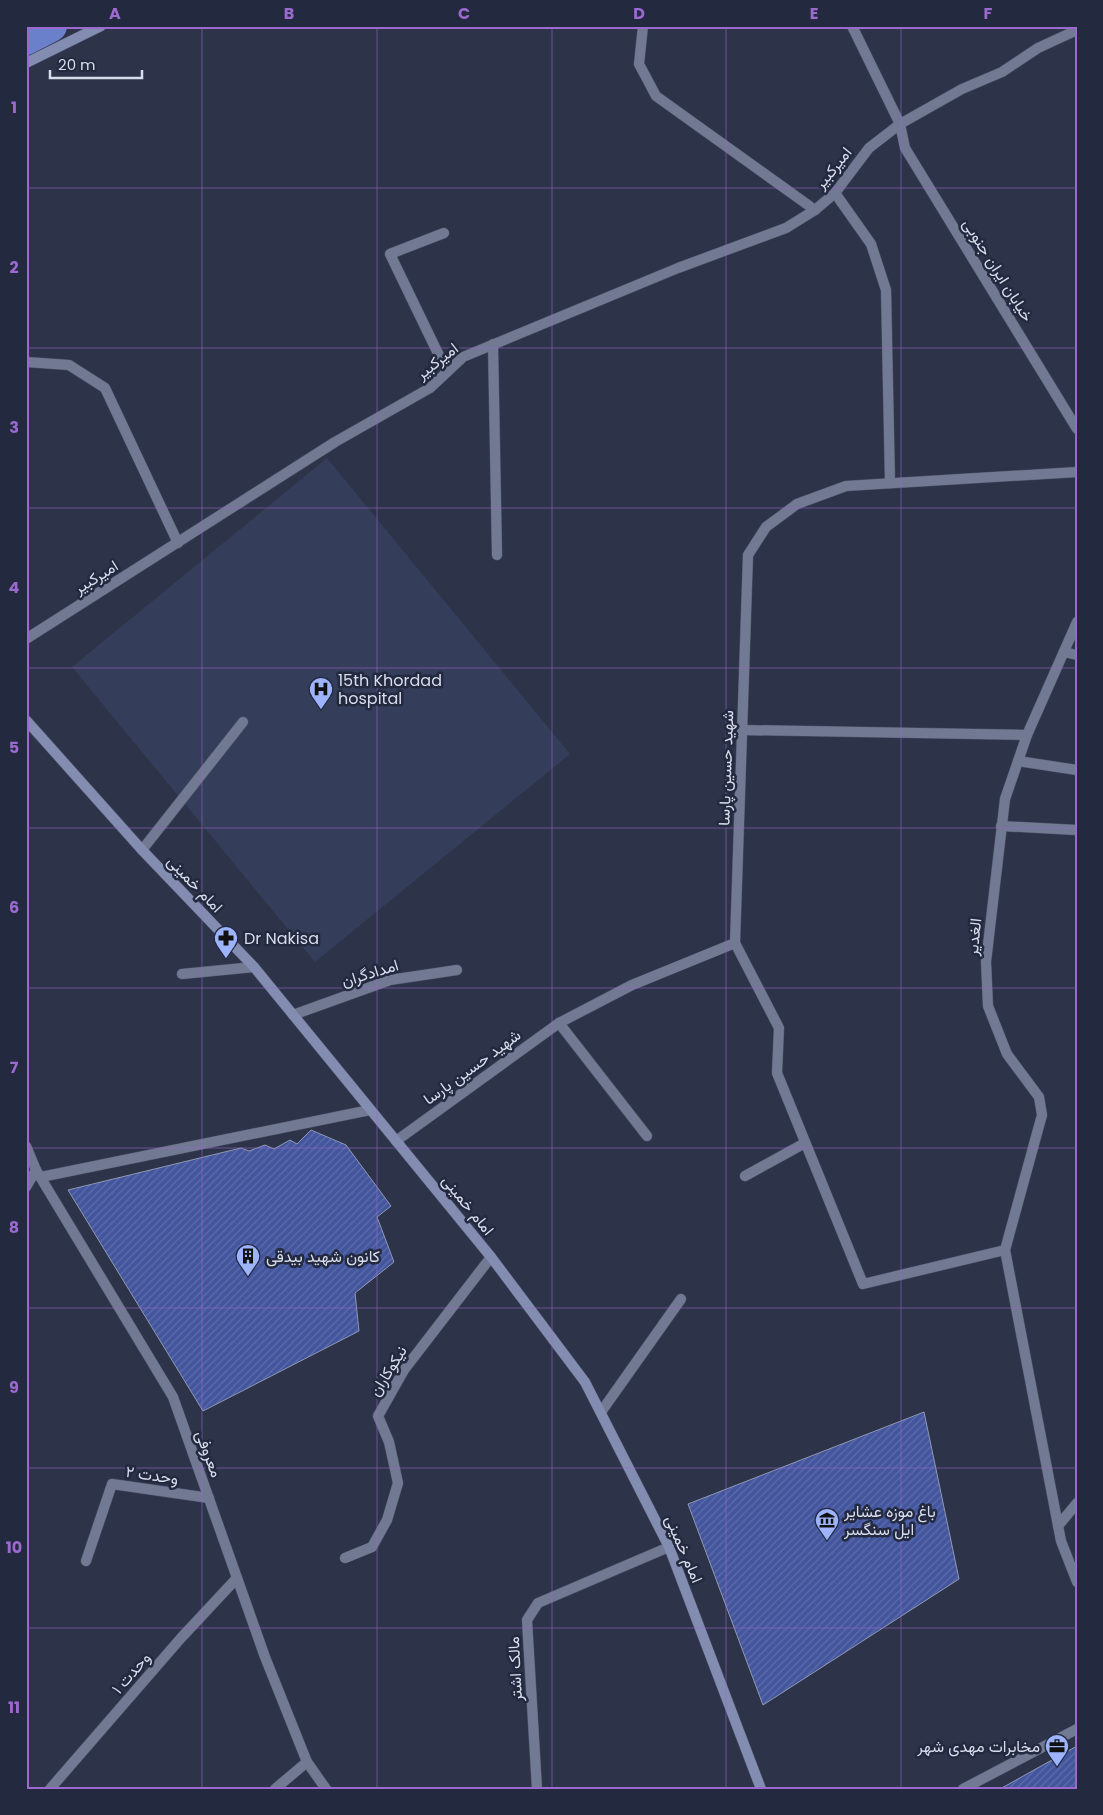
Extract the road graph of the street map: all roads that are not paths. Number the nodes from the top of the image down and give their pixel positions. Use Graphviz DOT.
graph roads {
  1 [pos="101,26"];
  2 [pos="643,26"];
  3 [pos="852,26"];
  4 [pos="1077,30"];
  5 [pos="26,63"];
  6 [pos="900,124"];
  7 [pos="835,193"];
  8 [pos="815,210"];
  9 [pos="444,233"];
  10 [pos="493,344"];
  11 [pos="26,362"];
  12 [pos="447,372"];
  13 [pos="1077,430"];
  14 [pos="1077,472"];
  15 [pos="890,483"];
  16 [pos="178,543"];
  17 [pos="497,555"];
  18 [pos="1077,622"];
  19 [pos="26,639"];
  20 [pos="1064,652"];
  21 [pos="1077,655"];
  22 [pos="26,720"];
  23 [pos="244,722"];
  24 [pos="742,730"];
  25 [pos="1027,735"];
  26 [pos="1018,762"];
  27 [pos="1077,770"];
  28 [pos="1002,826"];
  29 [pos="1077,830"];
  30 [pos="142,850"];
  31 [pos="735,943"];
  32 [pos="254,967"];
  33 [pos="458,970"];
  34 [pos="182,974"];
  35 [pos="293,1015"];
  36 [pos="559,1022"];
  37 [pos="370,1110"];
  38 [pos="647,1136"];
  39 [pos="396,1141"];
  40 [pos="805,1143"];
  41 [pos="26,1146"];
  42 [pos="39,1173"];
  43 [pos="745,1176"];
  44 [pos="26,1187"];
  45 [pos="1005,1250"];
  46 [pos="491,1257"];
  47 [pos="681,1300"];
  48 [pos="601,1412"];
  49 [pos="209,1498"];
  50 [pos="1077,1503"];
  51 [pos="1058,1526"];
  52 [pos="669,1547"];
  53 [pos="345,1558"];
  54 [pos="86,1561"];
  55 [pos="237,1578"];
  56 [pos="1077,1582"];
  57 [pos="1077,1729"];
  58 [pos="307,1762"];
  59 [pos="50,1789"];
  60 [pos="275,1789"];
  61 [pos="326,1789"];
  62 [pos="537,1789"];
  63 [pos="761,1789"];
  64 [pos="962,1789"];
  1 -- 5 [label="street"];
  2 -- 8 [label="street"];
  3 -- 6 [label="street"];
  4 -- 6 [label="street, امیرکبیر"];
  6 -- 7 [label="street, امیرکبیر"];
  6 -- 13 [label="street, خیابان ایران جنوبی"];
  7 -- 8 [label="street, امیرکبیر"];
  7 -- 15 [label="street"];
  8 -- 10 [label="street, امیرکبیر"];
  9 -- 12 [label="street"];
  10 -- 12 [label="street, امیرکبیر"];
  10 -- 17 [label="street"];
  11 -- 16 [label="street"];
  12 -- 16 [label="street, امیرکبیر"];
  14 -- 15 [label="street, شهید حسین پارسا"];
  15 -- 24 [label="street, شهید حسین پارسا"];
  16 -- 19 [label="street, امیرکبیر"];
  18 -- 20 [label="street, الغدیر"];
  20 -- 21 [label="street"];
  20 -- 25 [label="street, الغدیر"];
  22 -- 30 [label="street, امام خمینی"];
  23 -- 30 [label="street"];
  24 -- 25 [label="street"];
  24 -- 31 [label="street, شهید حسین پارسا"];
  25 -- 26 [label="street, الغدیر"];
  26 -- 27 [label="street"];
  26 -- 28 [label="street, الغدیر"];
  28 -- 29 [label="street"];
  28 -- 45 [label="street, الغدیر"];
  30 -- 32 [label="street, امام خمینی"];
  31 -- 36 [label="street, شهید حسین پارسا"];
  31 -- 40 [label="street"];
  32 -- 34 [label="street"];
  32 -- 35 [label="street, امام خمینی"];
  33 -- 35 [label="street, امدادگران"];
  35 -- 37 [label="street, امام خمینی"];
  36 -- 38 [label="street"];
  36 -- 39 [label="street, شهید حسین پارسا"];
  37 -- 39 [label="street, امام خمینی"];
  37 -- 42 [label="street"];
  39 -- 46 [label="street, امام خمینی"];
  40 -- 43 [label="street"];
  40 -- 45 [label="street"];
  41 -- 42 [label="street, معروفی"];
  42 -- 44 [label="street"];
  42 -- 49 [label="street, معروفی"];
  45 -- 51 [label="street"];
  46 -- 48 [label="street, امام خمینی"];
  46 -- 53 [label="street, نیکوکاران"];
  47 -- 48 [label="street"];
  48 -- 52 [label="street, امام خمینی"];
  49 -- 54 [label="street, وحدت ۲"];
  49 -- 55 [label="street, معروفی"];
  50 -- 51 [label="street"];
  51 -- 56 [label="street"];
  52 -- 62 [label="street, مالک اشتر"];
  52 -- 63 [label="street, امام خمینی"];
  55 -- 58 [label="street, معروفی"];
  55 -- 59 [label="street, وحدت ۱"];
  57 -- 64 [label="street"];
  58 -- 60 [label="street"];
  58 -- 61 [label="street, معروفی"];
}
